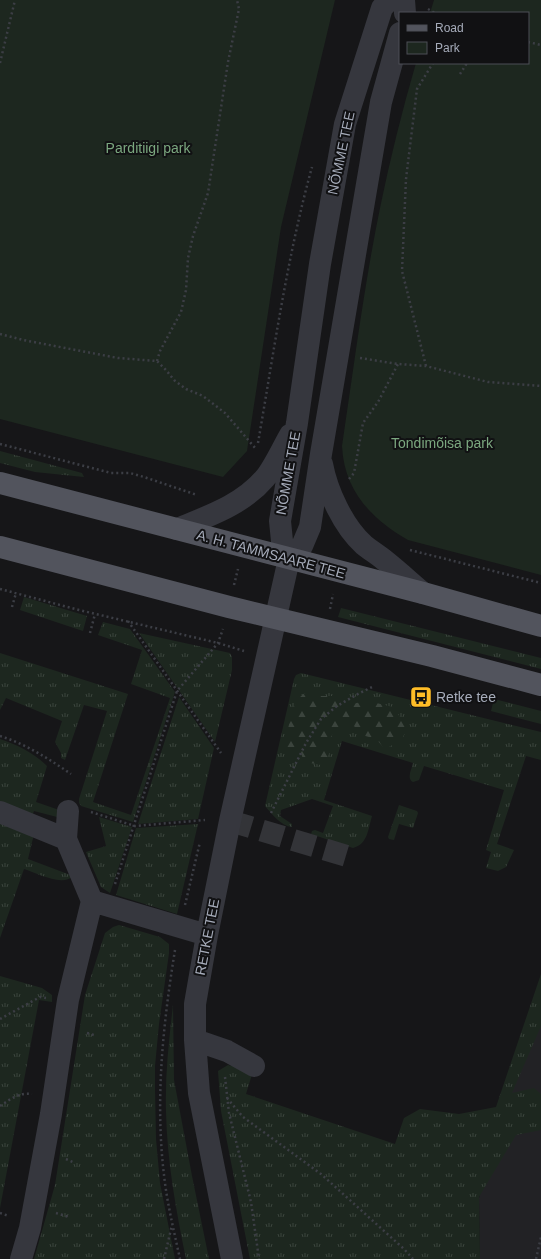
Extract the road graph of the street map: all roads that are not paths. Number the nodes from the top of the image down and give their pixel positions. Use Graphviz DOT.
graph roads {
  1 [pos="389,0"];
  2 [pos="404,0"];
  3 [pos="405,12"];
  4 [pos="399,37"];
  5 [pos="297,423"];
  6 [pos="321,454"];
  7 [pos="0,483"];
  8 [pos="177,530"];
  9 [pos="0,547"];
  10 [pos="289,559"];
  11 [pos="423,593"];
  12 [pos="276,618"];
  13 [pos="541,626"];
  14 [pos="541,685"];
  15 [pos="68,811"];
  16 [pos="0,812"];
  17 [pos="66,839"];
  18 [pos="100,903"];
  19 [pos="207,935"];
  20 [pos="195,1040"];
  21 [pos="254,1066"];
  22 [pos="21,1259"];
  23 [pos="232,1259"];
  1 -- 5 [label="street, NÕMME TEE"];
  2 -- 3 [label="street"];
  4 -- 6 [label="street, NÕMME TEE"];
  5 -- 8 [label="street"];
  5 -- 10 [label="street, NÕMME TEE"];
  6 -- 10 [label="street, NÕMME TEE"];
  6 -- 11 [label="street"];
  7 -- 8 [label="main road, A. H. TAMMSAARE TEE"];
  8 -- 10 [label="main road, A. H. TAMMSAARE TEE"];
  9 -- 12 [label="main road"];
  10 -- 11 [label="main road, A. H. TAMMSAARE TEE"];
  10 -- 12 [label="street, RETKE TEE"];
  11 -- 13 [label="main road, A. H. TAMMSAARE TEE"];
  12 -- 14 [label="main road"];
  12 -- 19 [label="street, RETKE TEE"];
  15 -- 17 [label="street"];
  16 -- 17 [label="street"];
  17 -- 18 [label="street"];
  18 -- 19 [label="street"];
  18 -- 22 [label="street"];
  19 -- 20 [label="street, RETKE TEE"];
  20 -- 21 [label="street"];
  20 -- 23 [label="street, RETKE TEE"];
}
